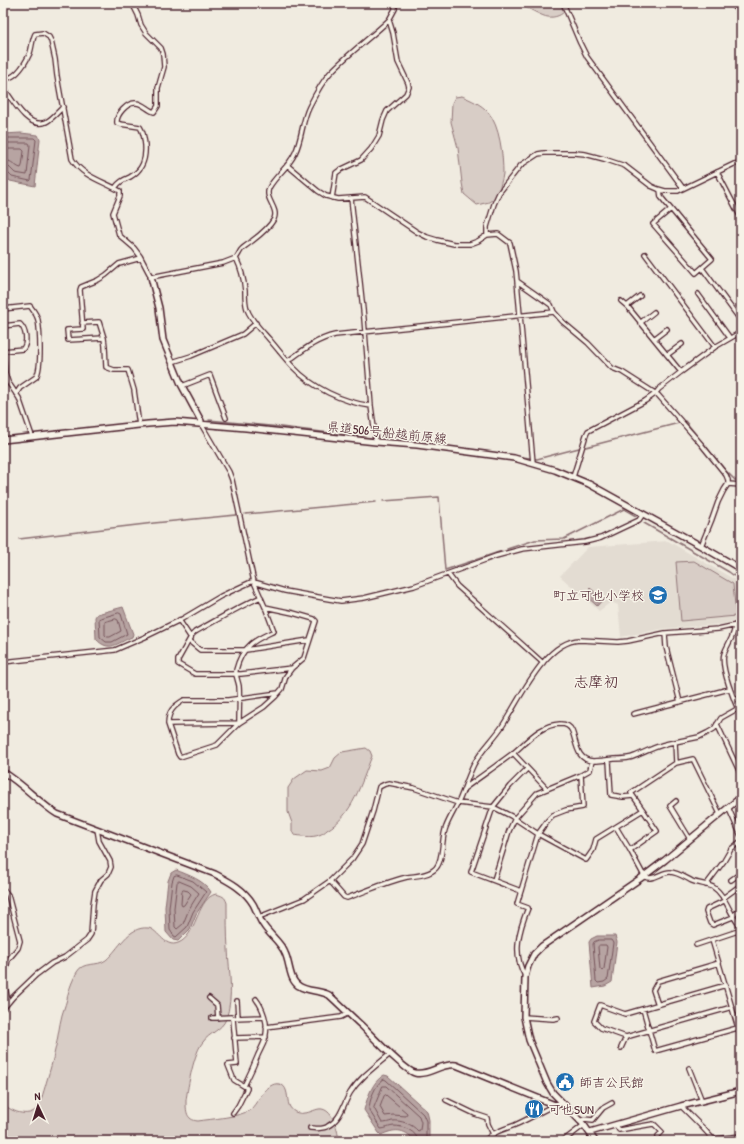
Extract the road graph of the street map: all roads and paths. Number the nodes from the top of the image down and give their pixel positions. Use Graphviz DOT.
graph roads {
  1 [pos="132,3"];
  2 [pos="395,3"];
  3 [pos="563,3"];
  4 [pos="732,3"];
  5 [pos="741,16"];
  6 [pos="389,20"];
  7 [pos="3,79"];
  8 [pos="3,87"];
  9 [pos="63,107"];
  10 [pos="741,163"];
  11 [pos="287,165"];
  12 [pos="717,172"];
  13 [pos="115,188"];
  14 [pos="683,188"];
  15 [pos="660,190"];
  16 [pos="332,198"];
  17 [pos="351,198"];
  18 [pos="671,209"];
  19 [pos="741,218"];
  20 [pos="487,235"];
  21 [pos="645,254"];
  22 [pos="141,258"];
  23 [pos="236,258"];
  24 [pos="702,268"];
  25 [pos="151,277"];
  26 [pos="517,281"];
  27 [pos="698,294"];
  28 [pos="640,296"];
  29 [pos="621,301"];
  30 [pos="627,306"];
  31 [pos="3,309"];
  32 [pos="554,312"];
  33 [pos="654,312"];
  34 [pos="519,316"];
  35 [pos="741,320"];
  36 [pos="82,323"];
  37 [pos="256,323"];
  38 [pos="640,323"];
  39 [pos="3,326"];
  40 [pos="666,329"];
  41 [pos="365,332"];
  42 [pos="741,332"];
  43 [pos="104,338"];
  44 [pos="730,338"];
  45 [pos="654,339"];
  46 [pos="682,344"];
  47 [pos="3,346"];
  48 [pos="715,348"];
  49 [pos="3,351"];
  50 [pos="666,355"];
  51 [pos="288,361"];
  52 [pos="172,362"];
  53 [pos="681,372"];
  54 [pos="182,386"];
  55 [pos="16,394"];
  56 [pos="656,394"];
  57 [pos="371,406"];
  58 [pos="226,418"];
  59 [pos="201,424"];
  60 [pos="139,425"];
  61 [pos="32,436"];
  62 [pos="3,440"];
  63 [pos="376,442"];
  64 [pos="533,463"];
  65 [pos="574,477"];
  66 [pos="728,484"];
  67 [pos="741,485"];
  68 [pos="643,514"];
  69 [pos="701,546"];
  70 [pos="741,571"];
  71 [pos="448,574"];
  72 [pos="254,582"];
  73 [pos="261,597"];
  74 [pos="265,606"];
  75 [pos="179,620"];
  76 [pos="741,624"];
  77 [pos="735,625"];
  78 [pos="665,634"];
  79 [pos="190,639"];
  80 [pos="309,640"];
  81 [pos="246,650"];
  82 [pos="3,662"];
  83 [pos="543,663"];
  84 [pos="292,668"];
  85 [pos="236,674"];
  86 [pos="729,689"];
  87 [pos="278,693"];
  88 [pos="741,698"];
  89 [pos="239,699"];
  90 [pos="734,700"];
  91 [pos="680,702"];
  92 [pos="737,709"];
  93 [pos="633,714"];
  94 [pos="741,716"];
  95 [pos="168,724"];
  96 [pos="239,724"];
  97 [pos="717,724"];
  98 [pos="675,742"];
  99 [pos="513,753"];
  100 [pos="592,761"];
  101 [pos="609,761"];
  102 [pos="676,763"];
  103 [pos="528,769"];
  104 [pos="3,772"];
  105 [pos="581,775"];
  106 [pos="741,775"];
  107 [pos="464,789"];
  108 [pos="547,789"];
  109 [pos="633,796"];
  110 [pos="741,797"];
  111 [pos="676,801"];
  112 [pos="458,804"];
  113 [pos="494,807"];
  114 [pos="728,807"];
  115 [pos="643,810"];
  116 [pos="720,814"];
  117 [pos="515,818"];
  118 [pos="616,827"];
  119 [pos="97,829"];
  120 [pos="538,834"];
  121 [pos="741,836"];
  122 [pos="690,840"];
  123 [pos="741,841"];
  124 [pos="630,850"];
  125 [pos="741,874"];
  126 [pos="644,876"];
  127 [pos="494,880"];
  128 [pos="731,880"];
  129 [pos="330,881"];
  130 [pos="706,885"];
  131 [pos="741,885"];
  132 [pos="3,889"];
  133 [pos="522,891"];
  134 [pos="724,900"];
  135 [pos="741,909"];
  136 [pos="259,917"];
  137 [pos="733,917"];
  138 [pos="741,929"];
  139 [pos="712,940"];
  140 [pos="696,945"];
  141 [pos="719,963"];
  142 [pos="525,977"];
  143 [pos="726,985"];
  144 [pos="209,998"];
  145 [pos="256,999"];
  146 [pos="237,1001"];
  147 [pos="8,1002"];
  148 [pos="658,1005"];
  149 [pos="732,1007"];
  150 [pos="3,1009"];
  151 [pos="642,1009"];
  152 [pos="349,1013"];
  153 [pos="524,1016"];
  154 [pos="264,1017"];
  155 [pos="212,1018"];
  156 [pos="218,1018"];
  157 [pos="238,1018"];
  158 [pos="558,1018"];
  159 [pos="233,1019"];
  160 [pos="266,1027"];
  161 [pos="740,1028"];
  162 [pos="649,1030"];
  163 [pos="266,1037"];
  164 [pos="626,1037"];
  165 [pos="234,1038"];
  166 [pos="621,1048"];
  167 [pos="390,1054"];
  168 [pos="689,1068"];
  169 [pos="244,1086"];
  170 [pos="741,1091"];
  171 [pos="446,1100"];
  172 [pos="702,1101"];
  173 [pos="562,1103"];
  174 [pos="612,1103"];
  175 [pos="555,1105"];
  176 [pos="681,1106"];
  177 [pos="233,1113"];
  178 [pos="579,1120"];
  179 [pos="584,1125"];
  180 [pos="616,1125"];
  181 [pos="310,1128"];
  182 [pos="590,1132"];
  183 [pos="493,1134"];
  184 [pos="658,1136"];
  185 [pos="741,1136"];
  186 [pos="485,1141"];
  187 [pos="563,1141"];
  188 [pos="595,1141"];
  1 -- 13 [label="street"];
  2 -- 6 [label="street"];
  3 -- 14 [label="street"];
  4 -- 5 [label="street"];
  6 -- 11 [label="street"];
  6 -- 16 [label="street"];
  7 -- 9 [label="street"];
  8 -- 9 [label="street"];
  9 -- 13 [label="street"];
  10 -- 12 [label="street"];
  11 -- 16 [label="street"];
  11 -- 23 [label="street"];
  12 -- 14 [label="street"];
  12 -- 19 [label="street"];
  13 -- 22 [label="street"];
  14 -- 15 [label="street"];
  15 -- 18 [label="street"];
  15 -- 20 [label="street"];
  16 -- 17 [label="street"];
  17 -- 20 [label="street"];
  17 -- 41 [label="street"];
  18 -- 24 [label="street"];
  18 -- 24 [label="street"];
  20 -- 26 [label="street"];
  21 -- 48 [label="street"];
  22 -- 25 [label="street"];
  22 -- 36 [label="street"];
  23 -- 25 [label="street"];
  23 -- 37 [label="street"];
  24 -- 35 [label="street"];
  25 -- 52 [label="street"];
  26 -- 32 [label="street"];
  26 -- 34 [label="street"];
  27 -- 44 [label="street"];
  28 -- 30 [label="street"];
  29 -- 30 [label="street"];
  30 -- 38 [label="street"];
  31 -- 55 [label="street"];
  32 -- 34 [label="street"];
  32 -- 56 [label="street"];
  33 -- 38 [label="street"];
  34 -- 41 [label="street"];
  34 -- 64 [label="street"];
  36 -- 43 [label="street"];
  36 -- 43 [label="street"];
  37 -- 51 [label="street"];
  37 -- 52 [label="street"];
  38 -- 45 [label="street"];
  39 -- 49 [label="street"];
  40 -- 45 [label="street"];
  41 -- 51 [label="street"];
  41 -- 57 [label="street"];
  42 -- 44 [label="street"];
  43 -- 60 [label="street"];
  44 -- 48 [label="street"];
  45 -- 50 [label="street"];
  46 -- 50 [label="street"];
  47 -- 49 [label="street"];
  48 -- 53 [label="street"];
  49 -- 55 [label="street"];
  50 -- 53 [label="street"];
  51 -- 57 [label="street"];
  52 -- 54 [label="street"];
  53 -- 56 [label="street"];
  54 -- 58 [label="street"];
  54 -- 59 [label="street"];
  55 -- 61 [label="street"];
  56 -- 65 [label="street"];
  56 -- 66 [label="street"];
  57 -- 63 [label="street"];
  59 -- 60 [label="street, 県道506号船越前原線"];
  59 -- 63 [label="street, 県道506号船越前原線"];
  59 -- 72 [label="street"];
  60 -- 61 [label="street, 県道506号船越前原線"];
  61 -- 62 [label="street, 県道506号船越前原線"];
  63 -- 64 [label="street, 県道506号船越前原線"];
  64 -- 65 [label="street, 県道506号船越前原線"];
  65 -- 68 [label="street, 県道506号船越前原線"];
  66 -- 67 [label="street"];
  66 -- 69 [label="street"];
  68 -- 69 [label="street, 県道506号船越前原線"];
  68 -- 71 [label="street"];
  69 -- 70 [label="street, 県道506号船越前原線"];
  71 -- 72 [label="street"];
  71 -- 83 [label="street"];
  72 -- 73 [label="street"];
  72 -- 75 [label="street"];
  73 -- 74 [label="street"];
  73 -- 79 [label="street"];
  74 -- 80 [label="street"];
  74 -- 81 [label="street"];
  75 -- 79 [label="street"];
  75 -- 82 [label="street"];
  76 -- 77 [label="street"];
  77 -- 78 [label="street"];
  77 -- 86 [label="street"];
  78 -- 83 [label="street"];
  78 -- 91 [label="street"];
  79 -- 81 [label="street"];
  79 -- 85 [label="street"];
  80 -- 81 [label="street"];
  80 -- 84 [label="street"];
  81 -- 85 [label="street"];
  83 -- 107 [label="street"];
  84 -- 85 [label="street"];
  84 -- 87 [label="street"];
  85 -- 89 [label="street"];
  86 -- 90 [label="street"];
  86 -- 91 [label="street"];
  87 -- 89 [label="street"];
  87 -- 96 [label="street"];
  88 -- 90 [label="street"];
  89 -- 95 [label="street"];
  89 -- 96 [label="street"];
  90 -- 92 [label="street"];
  91 -- 93 [label="street"];
  92 -- 94 [label="street"];
  92 -- 97 [label="street"];
  95 -- 96 [label="street"];
  95 -- 96 [label="street"];
  97 -- 98 [label="street"];
  97 -- 106 [label="street"];
  98 -- 101 [label="street"];
  98 -- 102 [label="street"];
  99 -- 100 [label="street"];
  99 -- 103 [label="street"];
  99 -- 107 [label="street"];
  100 -- 101 [label="street"];
  100 -- 105 [label="street"];
  101 -- 109 [label="street"];
  102 -- 109 [label="street"];
  102 -- 116 [label="street"];
  103 -- 108 [label="street"];
  103 -- 113 [label="street"];
  104 -- 119 [label="street"];
  105 -- 108 [label="street"];
  105 -- 120 [label="street"];
  107 -- 112 [label="street"];
  108 -- 117 [label="street"];
  109 -- 115 [label="street"];
  110 -- 114 [label="street"];
  111 -- 122 [label="street"];
  112 -- 113 [label="street"];
  112 -- 129 [label="street"];
  112 -- 129 [label="street"];
  113 -- 117 [label="street"];
  113 -- 127 [label="street"];
  114 -- 116 [label="street"];
  114 -- 121 [label="street"];
  115 -- 118 [label="street"];
  115 -- 124 [label="street"];
  116 -- 122 [label="street"];
  117 -- 120 [label="street"];
  117 -- 127 [label="street"];
  118 -- 120 [label="street"];
  118 -- 124 [label="street"];
  119 -- 136 [label="street"];
  119 -- 147 [label="street"];
  120 -- 133 [label="street"];
  122 -- 126 [label="street"];
  123 -- 130 [label="street"];
  124 -- 126 [label="street"];
  125 -- 128 [label="street"];
  126 -- 130 [label="street"];
  126 -- 142 [label="street"];
  127 -- 133 [label="street"];
  129 -- 136 [label="street"];
  130 -- 134 [label="street"];
  131 -- 134 [label="street"];
  132 -- 147 [label="street"];
  133 -- 142 [label="street"];
  134 -- 137 [label="street"];
  134 -- 137 [label="street"];
  135 -- 137 [label="street"];
  136 -- 152 [label="street"];
  137 -- 138 [label="street"];
  138 -- 139 [label="street"];
  139 -- 140 [label="street"];
  139 -- 141 [label="street"];
  141 -- 143 [label="street"];
  141 -- 148 [label="street"];
  142 -- 153 [label="street"];
  143 -- 148 [label="street"];
  143 -- 149 [label="street"];
  144 -- 156 [label="street"];
  145 -- 154 [label="street"];
  146 -- 157 [label="street"];
  147 -- 150 [label="street"];
  148 -- 151 [label="street"];
  149 -- 161 [label="street"];
  149 -- 162 [label="street"];
  151 -- 162 [label="street"];
  151 -- 164 [label="street"];
  152 -- 160 [label="street"];
  152 -- 167 [label="street"];
  153 -- 158 [label="street"];
  153 -- 173 [label="street"];
  154 -- 157 [label="street"];
  154 -- 160 [label="street"];
  155 -- 156 [label="street"];
  156 -- 159 [label="street"];
  157 -- 159 [label="street"];
  159 -- 165 [label="street"];
  160 -- 163 [label="street"];
  161 -- 162 [label="street"];
  162 -- 164 [label="street"];
  163 -- 165 [label="street"];
  163 -- 169 [label="street"];
  164 -- 166 [label="street"];
  165 -- 169 [label="street"];
  167 -- 175 [label="street"];
  167 -- 181 [label="street"];
  168 -- 172 [label="street"];
  169 -- 177 [label="street"];
  170 -- 172 [label="street"];
  171 -- 183 [label="street"];
  172 -- 176 [label="street"];
  173 -- 175 [label="street"];
  173 -- 178 [label="street"];
  174 -- 178 [label="street"];
  175 -- 183 [label="street"];
  176 -- 180 [label="street"];
  176 -- 185 [label="street"];
  178 -- 179 [label="street"];
  179 -- 182 [label="street"];
  179 -- 187 [label="street"];
  180 -- 182 [label="street"];
  180 -- 184 [label="street"];
  182 -- 188 [label="street"];
  183 -- 186 [label="street"];
}
